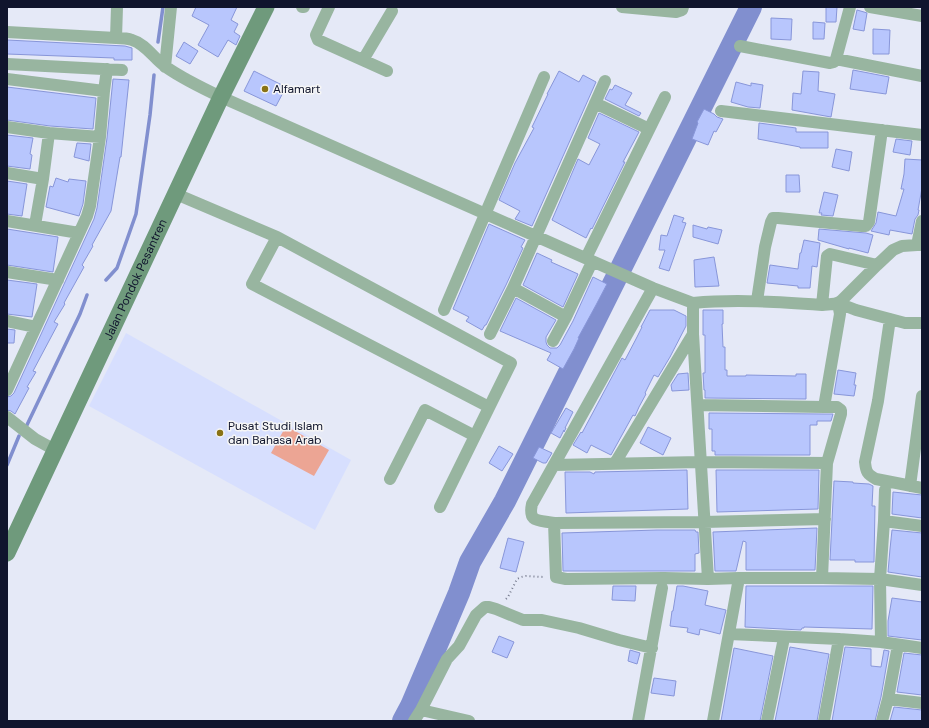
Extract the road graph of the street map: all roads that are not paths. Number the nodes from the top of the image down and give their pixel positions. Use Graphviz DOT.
graph roads {
  1 [pos="117,7"];
  2 [pos="171,7"];
  3 [pos="266,7"];
  4 [pos="330,7"];
  5 [pos="622,7"];
  6 [pos="683,7"];
  7 [pos="850,7"];
  8 [pos="870,7"];
  9 [pos="392,11"];
  10 [pos="922,16"];
  11 [pos="7,32"];
  12 [pos="116,38"];
  13 [pos="740,46"];
  14 [pos="836,59"];
  15 [pos="363,60"];
  16 [pos="7,64"];
  17 [pos="165,67"];
  18 [pos="107,69"];
  19 [pos="122,70"];
  20 [pos="387,71"];
  21 [pos="922,76"];
  22 [pos="544,77"];
  23 [pos="7,79"];
  24 [pos="605,81"];
  25 [pos="104,91"];
  26 [pos="221,97"];
  27 [pos="665,97"];
  28 [pos="595,103"];
  29 [pos="721,111"];
  30 [pos="7,127"];
  31 [pos="649,129"];
  32 [pos="882,130"];
  33 [pos="49,133"];
  34 [pos="922,135"];
  35 [pos="100,137"];
  36 [pos="7,173"];
  37 [pos="43,178"];
  38 [pos="176,194"];
  39 [pos="486,214"];
  40 [pos="7,221"];
  41 [pos="922,221"];
  42 [pos="35,226"];
  43 [pos="79,233"];
  44 [pos="536,236"];
  45 [pos="277,237"];
  46 [pos="920,245"];
  47 [pos="589,260"];
  48 [pos="877,265"];
  49 [pos="7,272"];
  50 [pos="58,280"];
  51 [pos="513,288"];
  52 [pos="653,288"];
  53 [pos="757,301"];
  54 [pos="693,303"];
  55 [pos="838,303"];
  56 [pos="822,305"];
  57 [pos="444,310"];
  58 [pos="566,317"];
  59 [pos="890,319"];
  60 [pos="7,321"];
  61 [pos="922,323"];
  62 [pos="36,327"];
  63 [pos="490,334"];
  64 [pos="693,334"];
  65 [pos="553,341"];
  66 [pos="12,368"];
  67 [pos="7,390"];
  68 [pos="922,396"];
  69 [pos="698,405"];
  70 [pos="824,406"];
  71 [pos="489,407"];
  72 [pos="7,417"];
  73 [pos="475,436"];
  74 [pos="55,450"];
  75 [pos="700,462"];
  76 [pos="615,463"];
  77 [pos="828,463"];
  78 [pos="554,465"];
  79 [pos="390,479"];
  80 [pos="916,487"];
  81 [pos="885,490"];
  82 [pos="440,507"];
  83 [pos="825,519"];
  84 [pos="884,521"];
  85 [pos="704,522"];
  86 [pos="554,523"];
  87 [pos="922,526"];
  88 [pos="7,553"];
  89 [pos="739,578"];
  90 [pos="822,578"];
  91 [pos="708,579"];
  92 [pos="880,579"];
  93 [pos="922,585"];
  94 [pos="662,588"];
  95 [pos="729,634"];
  96 [pos="784,638"];
  97 [pos="839,640"];
  98 [pos="881,642"];
  99 [pos="898,645"];
  100 [pos="652,648"];
  101 [pos="922,648"];
  102 [pos="888,698"];
  103 [pos="922,703"];
  104 [pos="421,710"];
  105 [pos="414,721"];
  106 [pos="469,721"];
  107 [pos="638,721"];
  108 [pos="713,721"];
  109 [pos="768,721"];
  110 [pos="824,721"];
  111 [pos="882,721"];
  1 -- 12 [label="street"];
  2 -- 17 [label="street"];
  3 -- 26 [label="street, Jalan Pondok Pesantren"];
  4 -- 15 [label="street"];
  5 -- 6 [label="street"];
  7 -- 14 [label="street"];
  8 -- 10 [label="street"];
  9 -- 15 [label="street"];
  11 -- 12 [label="street"];
  12 -- 17 [label="street"];
  13 -- 14 [label="street"];
  14 -- 21 [label="street"];
  15 -- 20 [label="street"];
  16 -- 18 [label="street"];
  17 -- 26 [label="street"];
  18 -- 19 [label="street"];
  18 -- 25 [label="street"];
  22 -- 39 [label="street"];
  23 -- 25 [label="street"];
  24 -- 28 [label="street"];
  25 -- 35 [label="street"];
  26 -- 38 [label="street, Jalan Pondok Pesantren"];
  26 -- 39 [label="street"];
  27 -- 31 [label="street"];
  28 -- 31 [label="street"];
  28 -- 44 [label="street"];
  29 -- 32 [label="street"];
  30 -- 33 [label="street"];
  31 -- 47 [label="street"];
  32 -- 34 [label="street"];
  32 -- 53 [label="street"];
  33 -- 35 [label="street"];
  33 -- 37 [label="street"];
  35 -- 43 [label="street"];
  36 -- 37 [label="street"];
  37 -- 42 [label="street"];
  38 -- 45 [label="street"];
  38 -- 74 [label="street, Jalan Pondok Pesantren"];
  39 -- 44 [label="street"];
  39 -- 57 [label="street"];
  40 -- 42 [label="street"];
  41 -- 46 [label="street"];
  42 -- 43 [label="street"];
  43 -- 50 [label="street"];
  44 -- 47 [label="street"];
  44 -- 51 [label="street"];
  45 -- 71 [label="street"];
  45 -- 71 [label="street"];
  46 -- 48 [label="street"];
  47 -- 52 [label="street"];
  47 -- 58 [label="street"];
  48 -- 55 [label="street"];
  48 -- 56 [label="street"];
  49 -- 50 [label="street"];
  50 -- 62 [label="street"];
  51 -- 58 [label="street"];
  51 -- 63 [label="street"];
  52 -- 54 [label="street"];
  52 -- 78 [label="street"];
  53 -- 54 [label="street"];
  53 -- 56 [label="street"];
  54 -- 64 [label="street"];
  55 -- 56 [label="street"];
  55 -- 59 [label="street"];
  55 -- 70 [label="street"];
  58 -- 65 [label="street"];
  59 -- 61 [label="street"];
  59 -- 80 [label="street"];
  60 -- 62 [label="street"];
  62 -- 66 [label="street"];
  64 -- 69 [label="street"];
  64 -- 76 [label="street"];
  66 -- 67 [label="street"];
  68 -- 80 [label="street"];
  69 -- 70 [label="street"];
  69 -- 75 [label="street"];
  70 -- 77 [label="street"];
  71 -- 73 [label="street"];
  72 -- 74 [label="street"];
  73 -- 79 [label="street"];
  73 -- 82 [label="street"];
  74 -- 88 [label="street, Jalan Pondok Pesantren"];
  75 -- 76 [label="street"];
  75 -- 77 [label="street"];
  75 -- 85 [label="street"];
  76 -- 78 [label="street"];
  77 -- 83 [label="street"];
  78 -- 86 [label="street"];
  81 -- 84 [label="street"];
  83 -- 85 [label="street"];
  83 -- 90 [label="street"];
  84 -- 87 [label="street"];
  84 -- 92 [label="street"];
  85 -- 86 [label="street"];
  85 -- 91 [label="street"];
  86 -- 91 [label="street"];
  89 -- 90 [label="street"];
  89 -- 91 [label="street"];
  89 -- 95 [label="street"];
  90 -- 92 [label="street"];
  92 -- 93 [label="street"];
  92 -- 98 [label="street"];
  94 -- 100 [label="street"];
  95 -- 96 [label="street"];
  95 -- 108 [label="street"];
  96 -- 97 [label="street"];
  96 -- 109 [label="street"];
  97 -- 98 [label="street"];
  97 -- 110 [label="street"];
  98 -- 99 [label="street"];
  99 -- 101 [label="street"];
  99 -- 102 [label="street"];
  100 -- 104 [label="street"];
  100 -- 107 [label="street"];
  102 -- 103 [label="street"];
  102 -- 111 [label="street"];
  104 -- 105 [label="street"];
  104 -- 106 [label="street"];
}
